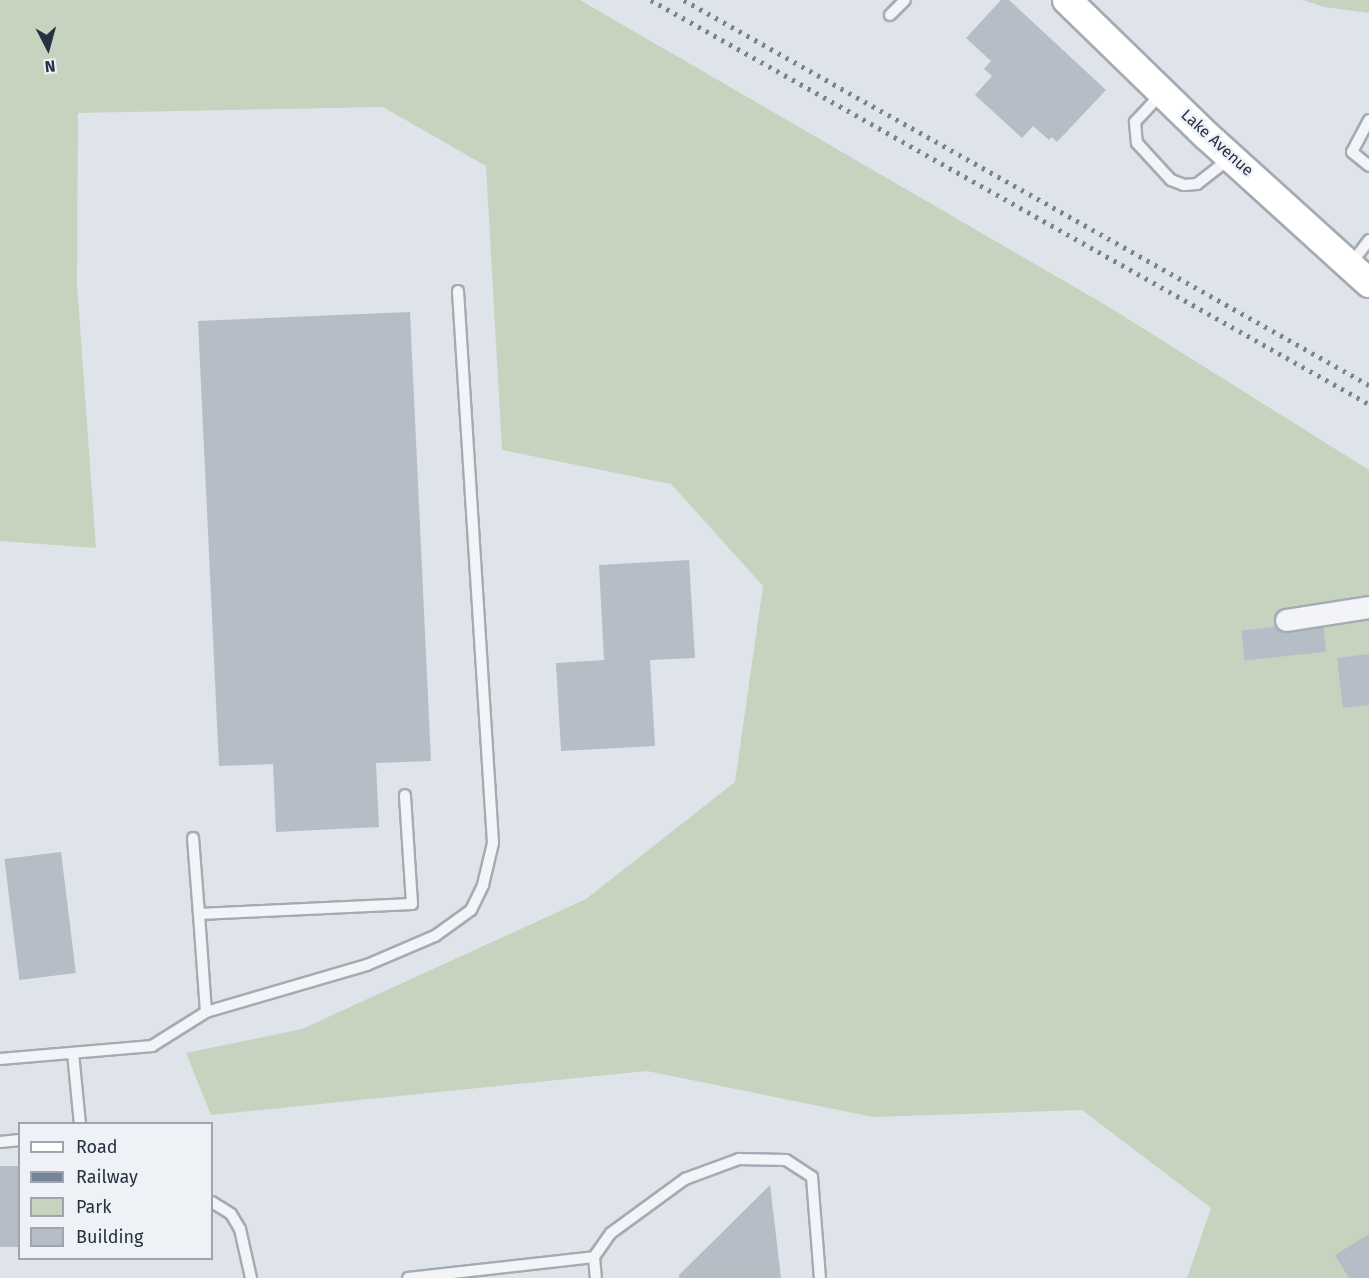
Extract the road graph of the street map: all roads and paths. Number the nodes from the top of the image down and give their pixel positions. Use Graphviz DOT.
graph roads {
  1 [pos="904,0"];
  2 [pos="1066,0"];
  3 [pos="890,15"];
  4 [pos="1162,93"];
  5 [pos="1369,120"];
  6 [pos="1233,157"];
  7 [pos="1369,166"];
  8 [pos="1369,240"];
  9 [pos="1360,274"];
  10 [pos="458,291"];
  11 [pos="1369,607"];
  12 [pos="1286,620"];
  13 [pos="405,795"];
  14 [pos="193,838"];
  15 [pos="199,914"];
  16 [pos="206,1012"];
  17 [pos="74,1053"];
  18 [pos="0,1059"];
  19 [pos="80,1122"];
  20 [pos="18,1140"];
  21 [pos="0,1142"];
  22 [pos="213,1203"];
  23 [pos="594,1257"];
  24 [pos="251,1278"];
  25 [pos="408,1278"];
  26 [pos="596,1278"];
  27 [pos="820,1278"];
  1 -- 3 [label="lane"];
  2 -- 4 [label="street, Lake Avenue"];
  4 -- 6 [label="street, Lake Avenue"];
  4 -- 6 [label="lane"];
  5 -- 7 [label="lane"];
  6 -- 9 [label="street, Lake Avenue"];
  8 -- 9 [label="lane"];
  10 -- 16 [label="lane"];
  11 -- 12 [label="street"];
  13 -- 15 [label="lane"];
  14 -- 15 [label="lane"];
  15 -- 16 [label="lane"];
  16 -- 17 [label="lane"];
  17 -- 18 [label="lane"];
  17 -- 19 [label="lane"];
  20 -- 21 [label="lane"];
  22 -- 24 [label="lane"];
  23 -- 25 [label="lane"];
  23 -- 26 [label="lane"];
  23 -- 27 [label="lane"];
}
